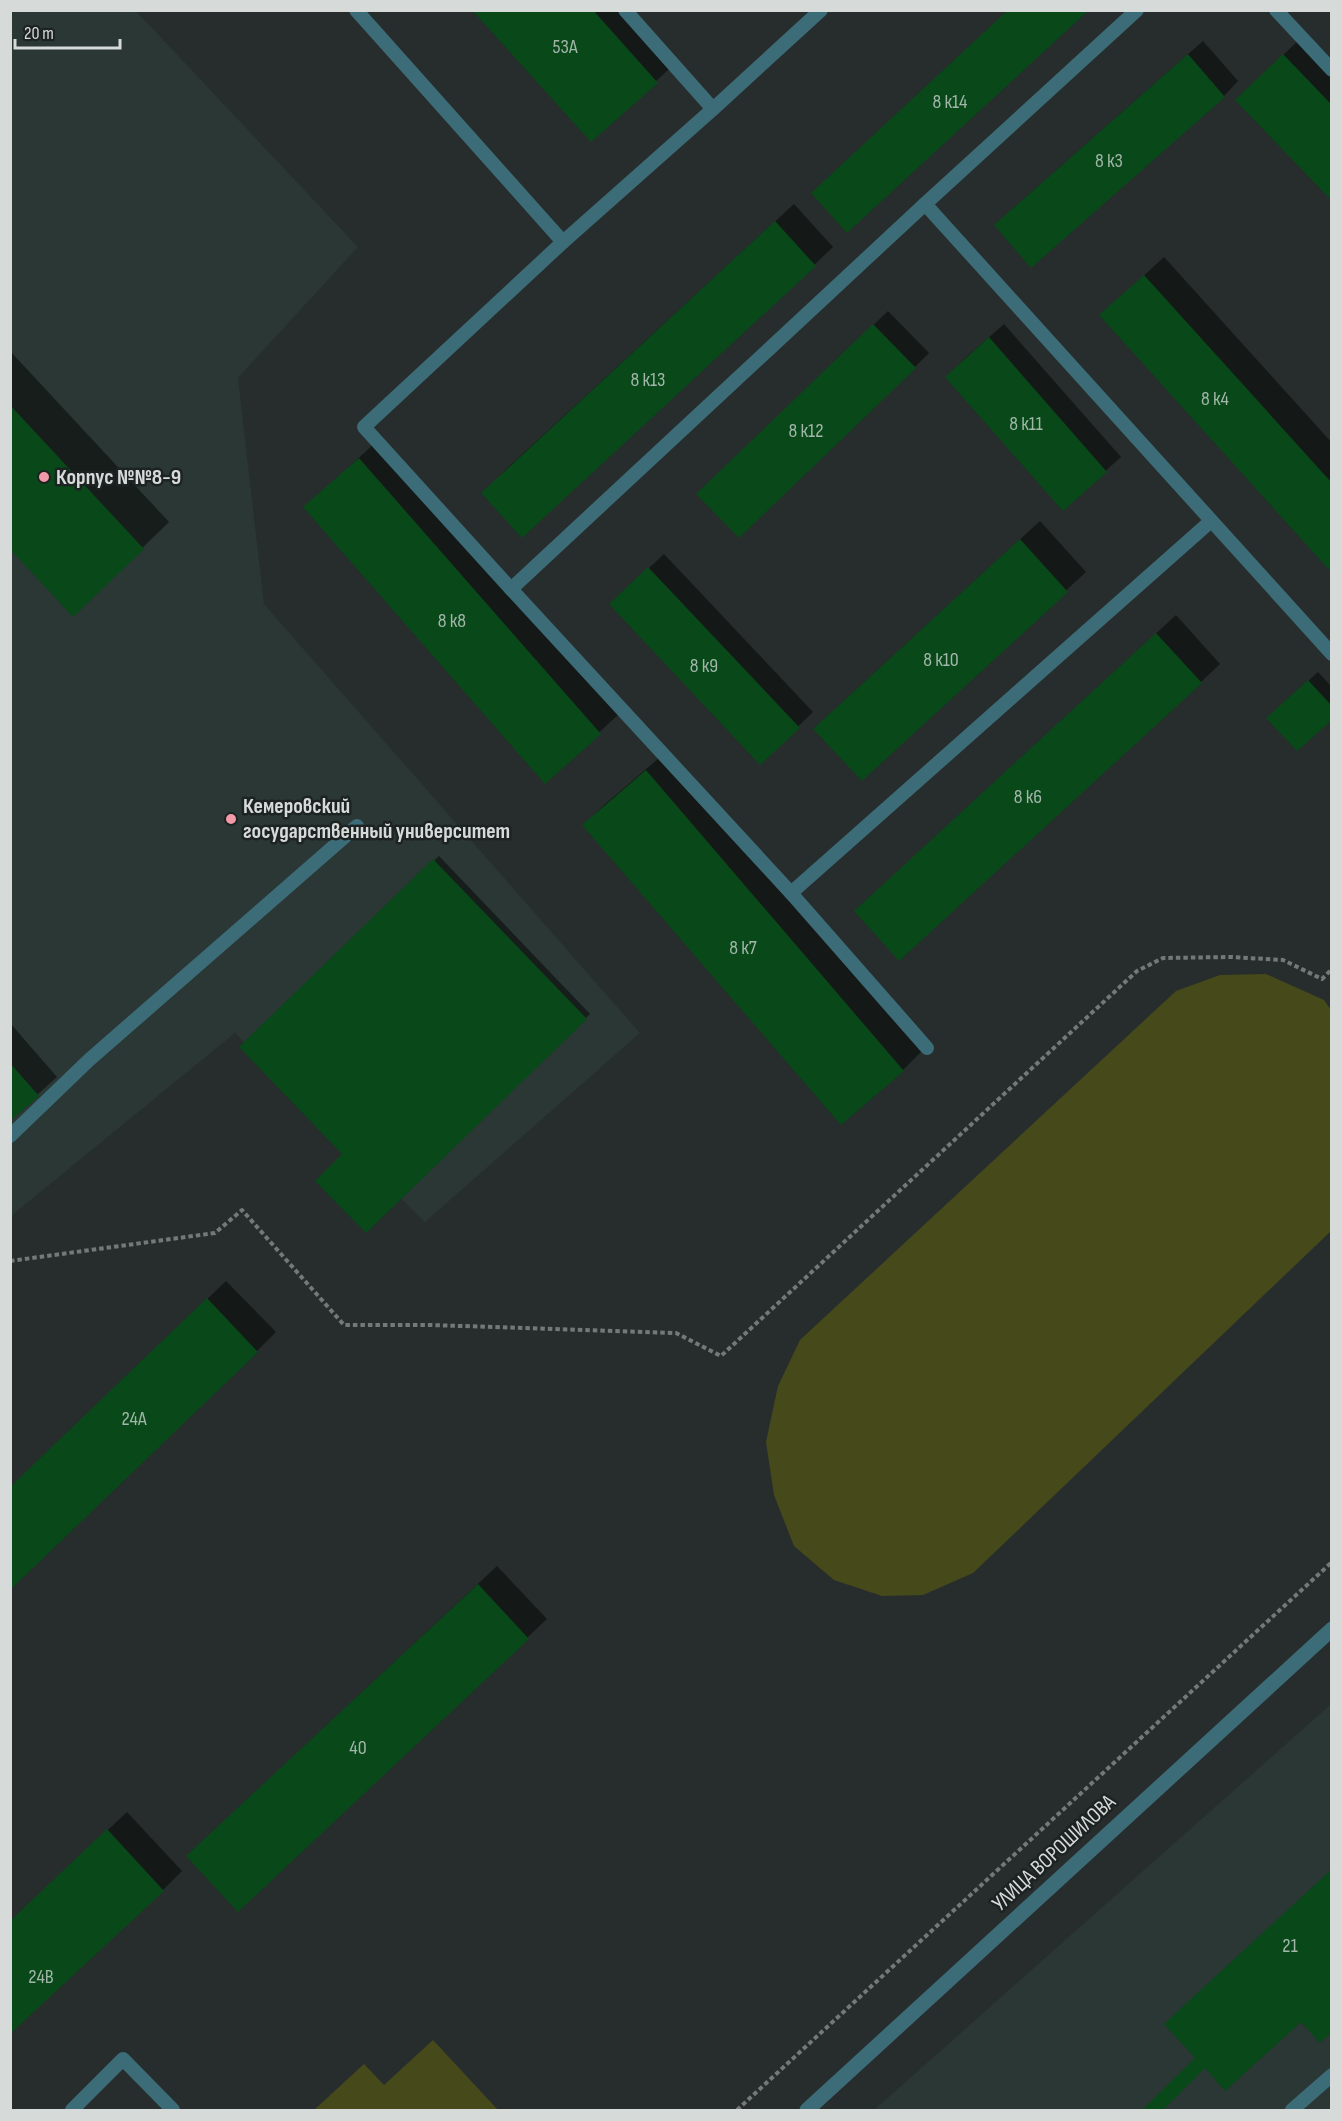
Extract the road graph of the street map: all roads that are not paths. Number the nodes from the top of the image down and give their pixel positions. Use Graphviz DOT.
graph roads {
  1 [pos="356,10"];
  2 [pos="625,10"];
  3 [pos="821,10"];
  4 [pos="1137,10"];
  5 [pos="1276,10"];
  6 [pos="1332,70"];
  7 [pos="713,109"];
  8 [pos="925,204"];
  9 [pos="563,242"];
  10 [pos="1211,521"];
  11 [pos="511,589"];
  12 [pos="1332,654"];
  13 [pos="357,826"];
  14 [pos="791,893"];
  15 [pos="927,1048"];
  16 [pos="10,1136"];
  17 [pos="1332,1629"];
  18 [pos="1332,2075"];
  19 [pos="72,2110"];
  20 [pos="172,2110"];
  21 [pos="807,2110"];
  22 [pos="1292,2110"];
  1 -- 9 [label="lane"];
  2 -- 7 [label="lane"];
  3 -- 7 [label="lane"];
  4 -- 8 [label="lane"];
  5 -- 6 [label="lane"];
  7 -- 9 [label="lane"];
  8 -- 10 [label="lane"];
  8 -- 11 [label="lane"];
  9 -- 11 [label="lane"];
  10 -- 12 [label="lane"];
  10 -- 14 [label="lane"];
  11 -- 14 [label="lane"];
  13 -- 16 [label="lane"];
  14 -- 15 [label="lane"];
  17 -- 21 [label="street, УЛИЦА ВОРОШИЛОВА"];
  18 -- 22 [label="lane"];
  19 -- 20 [label="lane"];
}
